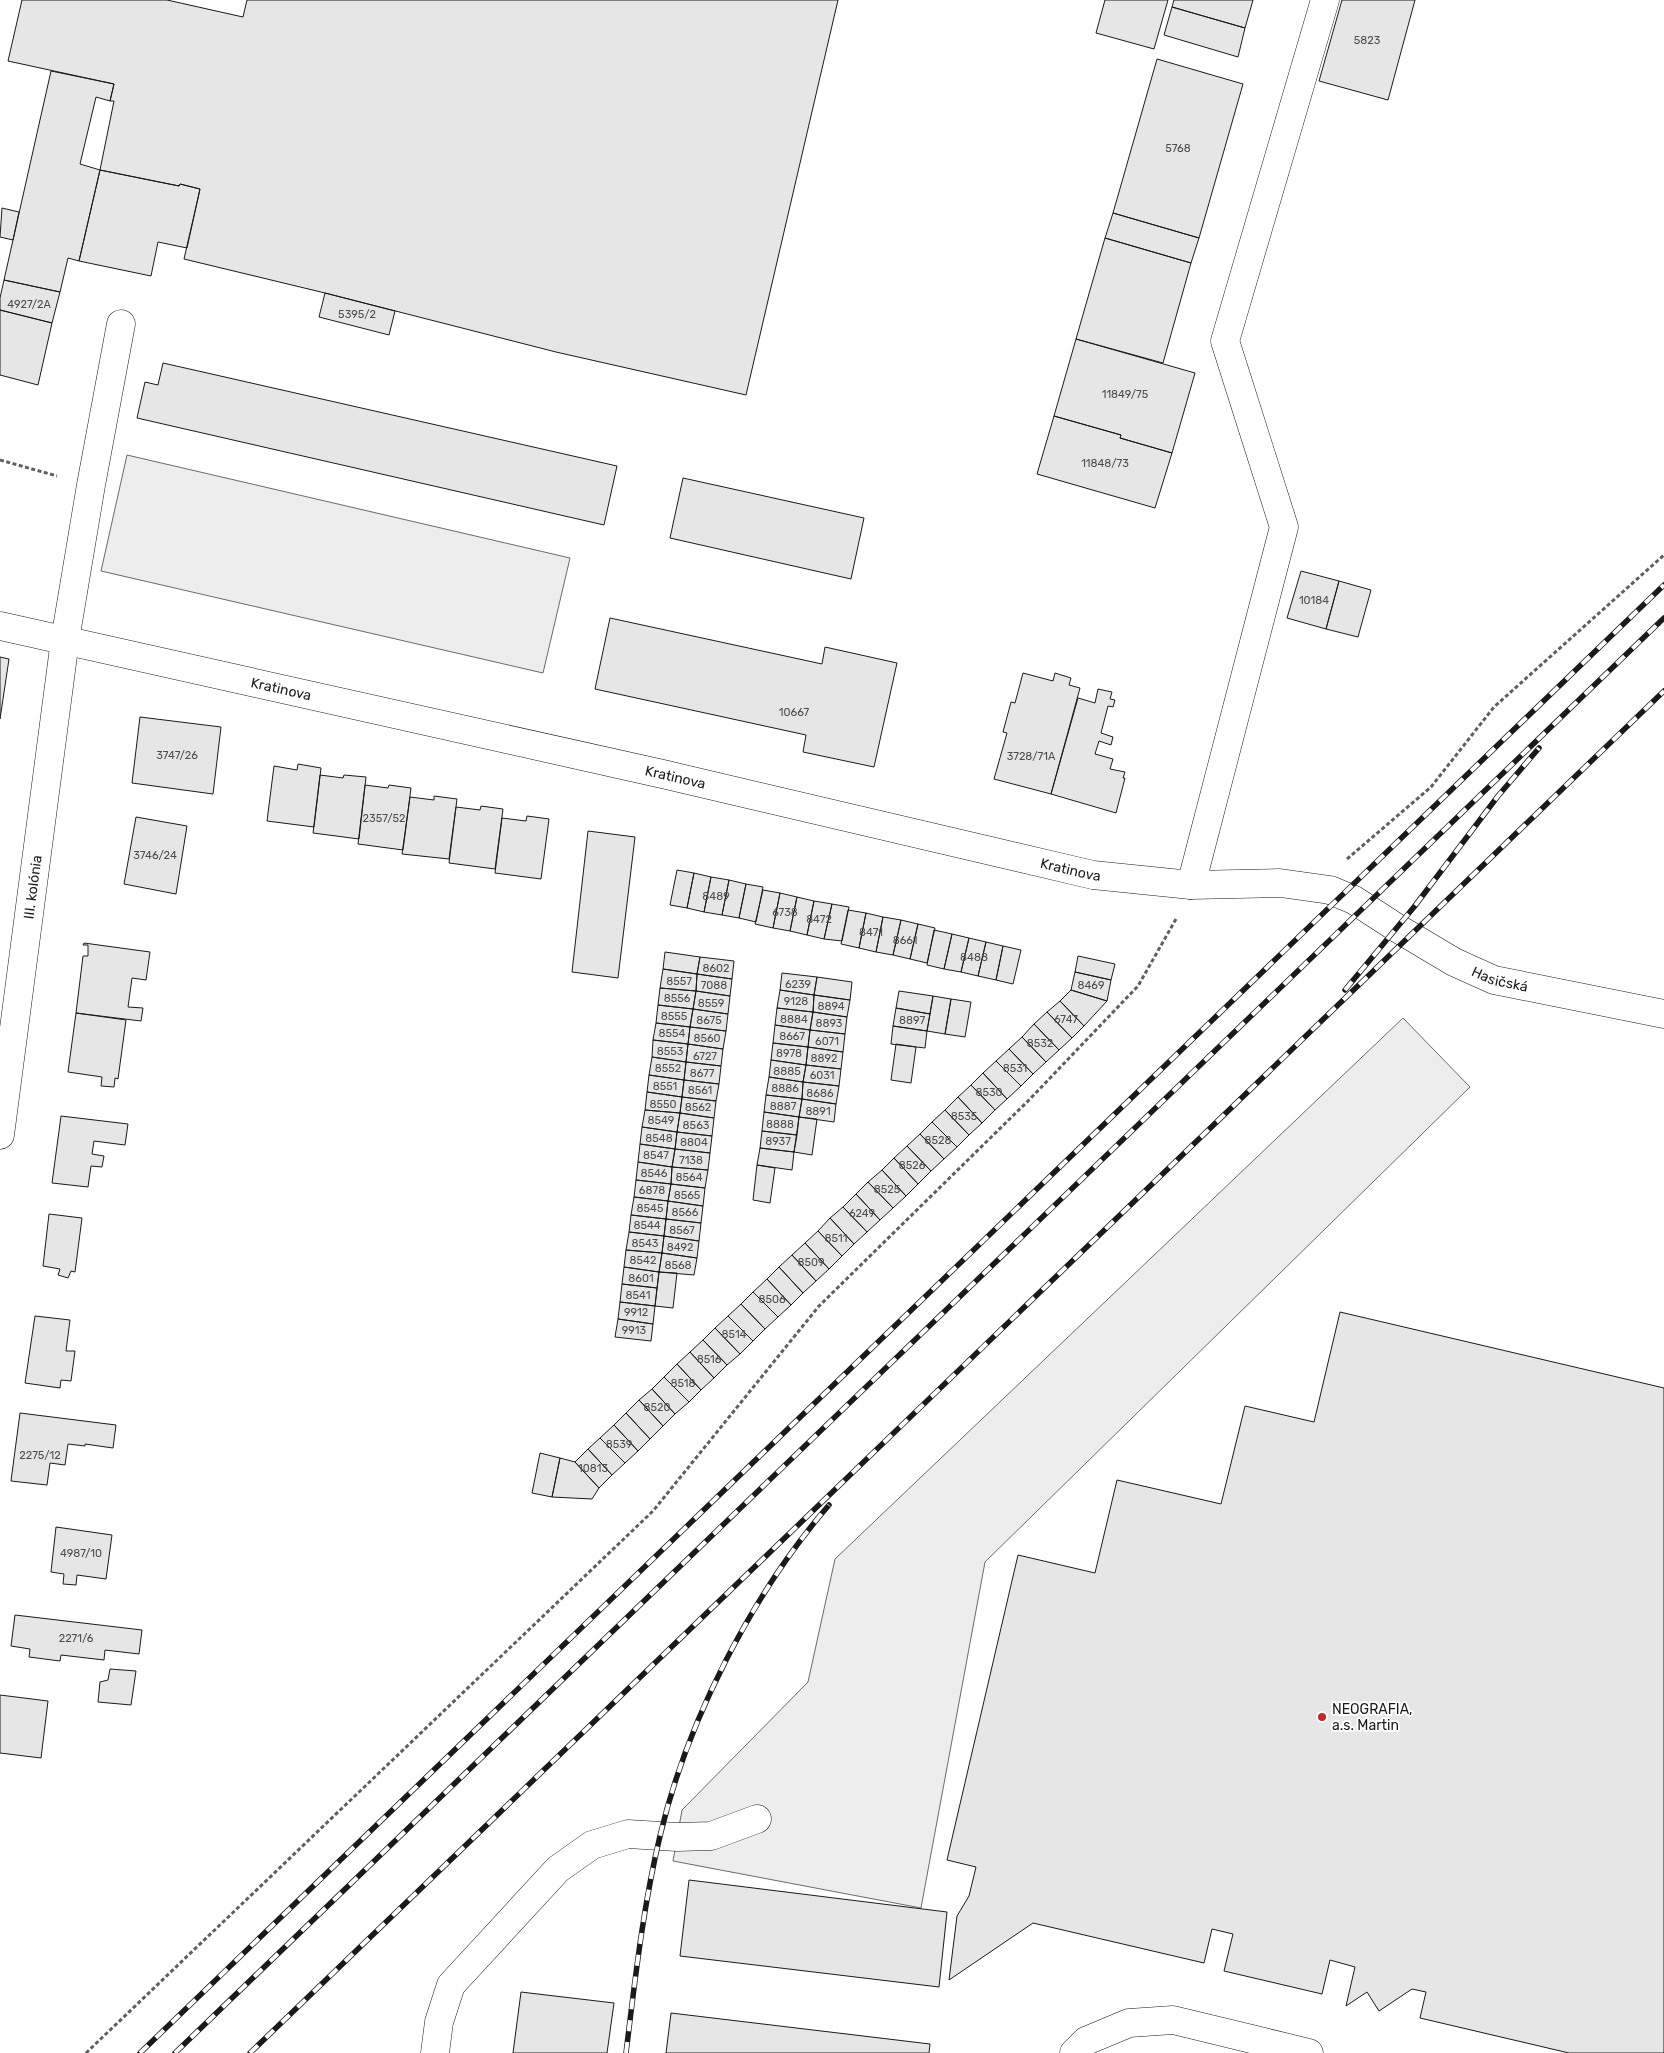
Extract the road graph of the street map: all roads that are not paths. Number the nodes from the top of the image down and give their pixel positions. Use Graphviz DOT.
graph roads {
  1 [pos="1324,0"];
  2 [pos="121,324"];
  3 [pos="0,626"];
  4 [pos="65,640"];
  5 [pos="1191,885"];
  6 [pos="1354,900"];
  7 [pos="1664,1014"];
  8 [pos="0,1135"];
  9 [pos="756,1819"];
  10 [pos="435,2053"];
  11 [pos="1074,2053"];
  12 [pos="1309,2053"];
  1 -- 5 [label="street"];
  2 -- 4 [label="street, III. kolónia"];
  3 -- 4 [label="street, Kratinova"];
  4 -- 5 [label="street, Kratinova"];
  4 -- 8 [label="street, III. kolónia"];
  5 -- 6 [label="street, Kratinova"];
  6 -- 7 [label="street, Hasičská"];
  9 -- 10 [label="street"];
  11 -- 12 [label="street"];
}
